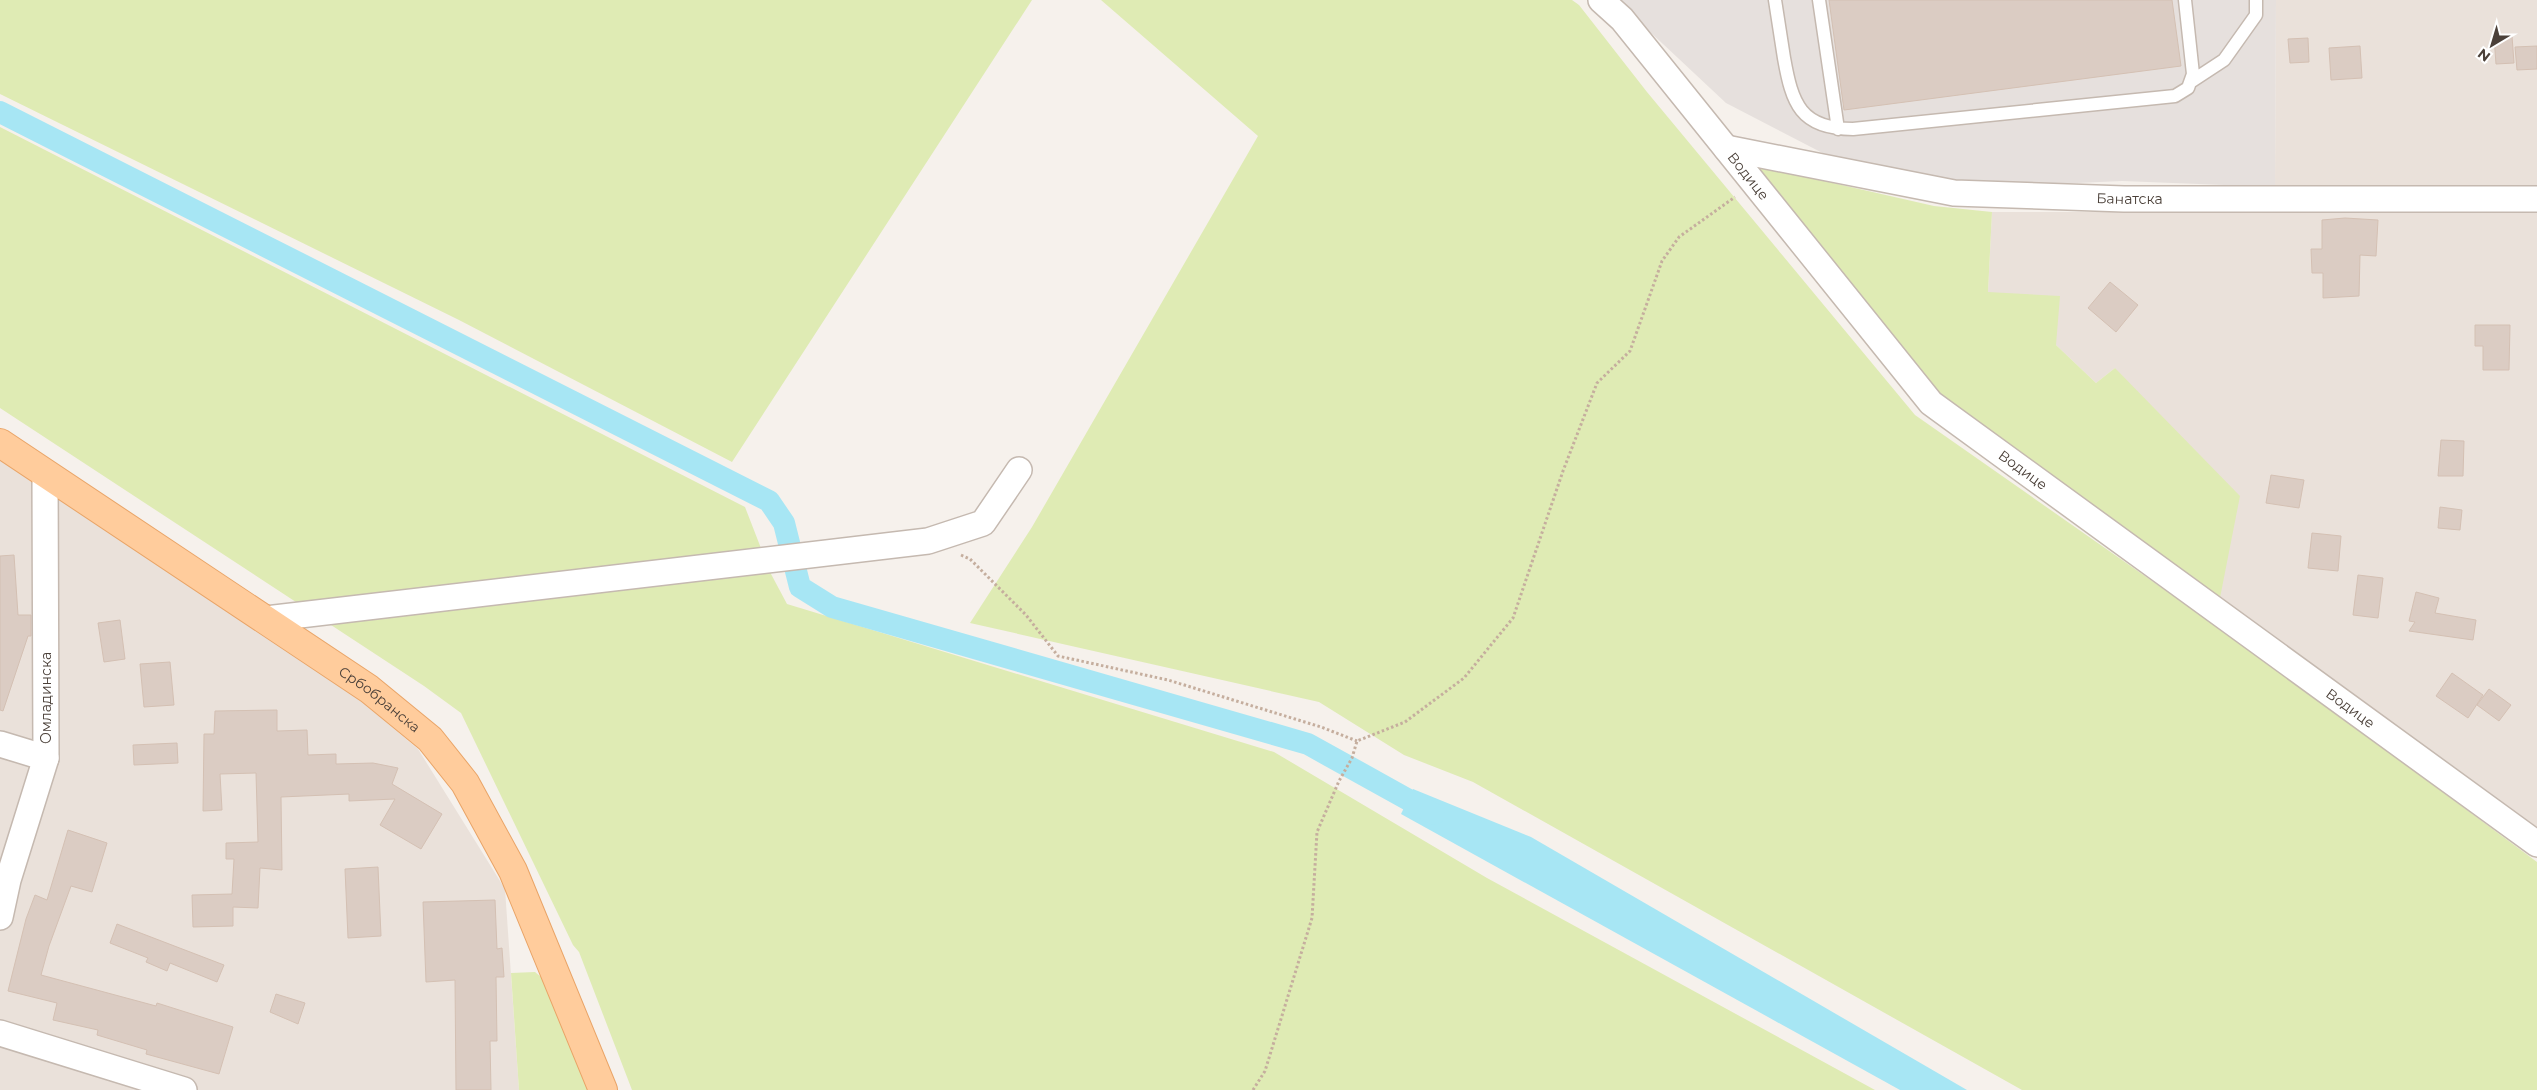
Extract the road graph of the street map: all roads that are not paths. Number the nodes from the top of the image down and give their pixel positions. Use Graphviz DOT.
graph roads {
  1 [pos="1601,0"];
  2 [pos="1775,0"];
  3 [pos="1819,0"];
  4 [pos="2185,0"];
  5 [pos="2256,0"];
  6 [pos="2192,81"];
  7 [pos="1838,129"];
  8 [pos="1726,148"];
  9 [pos="2537,199"];
  10 [pos="0,443"];
  11 [pos="1019,470"];
  12 [pos="45,473"];
  13 [pos="266,619"];
  14 [pos="0,744"];
  15 [pos="46,758"];
  16 [pos="2537,844"];
  17 [pos="0,917"];
  18 [pos="0,1033"];
  19 [pos="184,1090"];
  20 [pos="603,1090"];
  1 -- 8 [label="street, Водице"];
  2 -- 7 [label="lane"];
  3 -- 7 [label="lane"];
  4 -- 6 [label="lane"];
  5 -- 6 [label="lane"];
  6 -- 7 [label="lane"];
  8 -- 9 [label="street, Банатска"];
  8 -- 16 [label="street, Водице"];
  10 -- 12 [label="main road, Србобранска"];
  11 -- 13 [label="street"];
  12 -- 13 [label="main road, Србобранска"];
  12 -- 15 [label="street, Омладинска"];
  13 -- 20 [label="main road, Србобранска"];
  14 -- 15 [label="street"];
  15 -- 17 [label="street, Омладинска"];
  18 -- 19 [label="street"];
}
